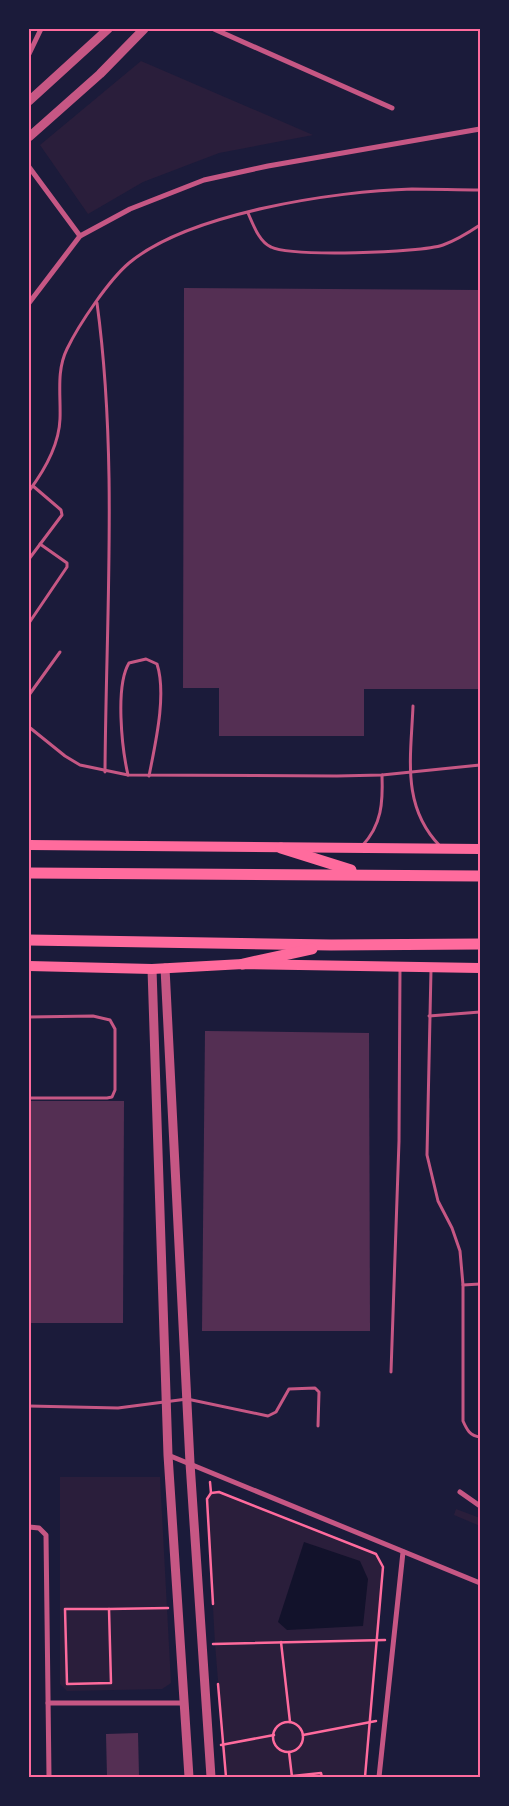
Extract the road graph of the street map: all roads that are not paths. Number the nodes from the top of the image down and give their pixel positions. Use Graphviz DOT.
graph roads {
  1 [pos="41,29"];
  2 [pos="108,29"];
  3 [pos="144,29"];
  4 [pos="214,29"];
  5 [pos="29,54"];
  6 [pos="29,101"];
  7 [pos="392,108"];
  8 [pos="480,129"];
  9 [pos="29,137"];
  10 [pos="29,167"];
  11 [pos="480,190"];
  12 [pos="248,213"];
  13 [pos="480,225"];
  14 [pos="80,236"];
  15 [pos="29,303"];
  16 [pos="97,303"];
  17 [pos="33,486"];
  18 [pos="29,491"];
  19 [pos="40,544"];
  20 [pos="29,559"];
  21 [pos="29,623"];
  22 [pos="60,652"];
  23 [pos="29,695"];
  24 [pos="413,706"];
  25 [pos="29,728"];
  26 [pos="480,765"];
  27 [pos="104,772"];
  28 [pos="410,772"];
  29 [pos="382,774"];
  30 [pos="128,775"];
  31 [pos="149,776"];
  32 [pos="29,845"];
  33 [pos="281,848"];
  34 [pos="360,848"];
  35 [pos="442,848"];
  36 [pos="480,848"];
  37 [pos="29,873"];
  38 [pos="362,874"];
  39 [pos="480,876"];
  40 [pos="29,940"];
  41 [pos="331,944"];
  42 [pos="480,944"];
  43 [pos="242,964"];
  44 [pos="29,966"];
  45 [pos="432,967"];
  46 [pos="152,968"];
  47 [pos="165,968"];
  48 [pos="400,968"];
  49 [pos="480,968"];
  50 [pos="480,1012"];
  51 [pos="430,1016"];
  52 [pos="29,1017"];
  53 [pos="29,1098"];
  54 [pos="480,1284"];
  55 [pos="464,1285"];
  56 [pos="391,1372"];
  57 [pos="187,1399"];
  58 [pos="167,1401"];
  59 [pos="29,1406"];
  60 [pos="318,1426"];
  61 [pos="480,1437"];
  62 [pos="168,1455"];
  63 [pos="190,1462"];
  64 [pos="460,1492"];
  65 [pos="480,1506"];
  66 [pos="29,1527"];
  67 [pos="404,1552"];
  68 [pos="480,1584"];
  69 [pos="185,1702"];
  70 [pos="48,1703"];
  71 [pos="49,1777"];
  72 [pos="189,1777"];
  73 [pos="211,1777"];
  74 [pos="378,1777"];
  1 -- 5 [label="street"];
  2 -- 6 [label="street"];
  3 -- 9 [label="street"];
  4 -- 7 [label="street"];
  8 -- 14 [label="street"];
  10 -- 14 [label="street"];
  11 -- 12 [label="lane"];
  12 -- 13 [label="lane"];
  12 -- 16 [label="lane"];
  14 -- 15 [label="street"];
  16 -- 17 [label="lane"];
  16 -- 27 [label="lane"];
  17 -- 18 [label="lane"];
  17 -- 19 [label="lane"];
  19 -- 20 [label="lane"];
  19 -- 21 [label="lane"];
  22 -- 23 [label="lane"];
  24 -- 28 [label="lane"];
  25 -- 27 [label="lane"];
  26 -- 28 [label="lane"];
  27 -- 30 [label="lane"];
  28 -- 29 [label="lane"];
  28 -- 35 [label="lane"];
  29 -- 31 [label="lane"];
  29 -- 34 [label="lane"];
  30 -- 31 [label="lane"];
  30 -- 31 [label="lane"];
  32 -- 33 [label="main road"];
  33 -- 34 [label="main road"];
  33 -- 38 [label="highway"];
  34 -- 35 [label="main road"];
  35 -- 36 [label="main road"];
  37 -- 38 [label="highway"];
  38 -- 39 [label="highway"];
  40 -- 41 [label="highway"];
  41 -- 42 [label="highway"];
  41 -- 43 [label="highway"];
  43 -- 47 [label="main road"];
  43 -- 48 [label="main road"];
  44 -- 46 [label="main road"];
  45 -- 48 [label="main road"];
  45 -- 49 [label="main road"];
  45 -- 51 [label="lane"];
  46 -- 47 [label="main road"];
  46 -- 58 [label="street"];
  47 -- 57 [label="street"];
  48 -- 56 [label="lane"];
  50 -- 51 [label="lane"];
  51 -- 55 [label="lane"];
  52 -- 53 [label="lane"];
  54 -- 55 [label="lane"];
  55 -- 61 [label="lane"];
  57 -- 58 [label="lane"];
  57 -- 60 [label="lane"];
  57 -- 63 [label="street"];
  58 -- 59 [label="lane"];
  58 -- 62 [label="street"];
  62 -- 63 [label="street"];
  62 -- 69 [label="street"];
  63 -- 67 [label="street"];
  63 -- 73 [label="street"];
  64 -- 65 [label="street"];
  66 -- 70 [label="street"];
  67 -- 68 [label="street"];
  67 -- 74 [label="street"];
  69 -- 70 [label="street"];
  69 -- 72 [label="street"];
  70 -- 71 [label="street"];
}
